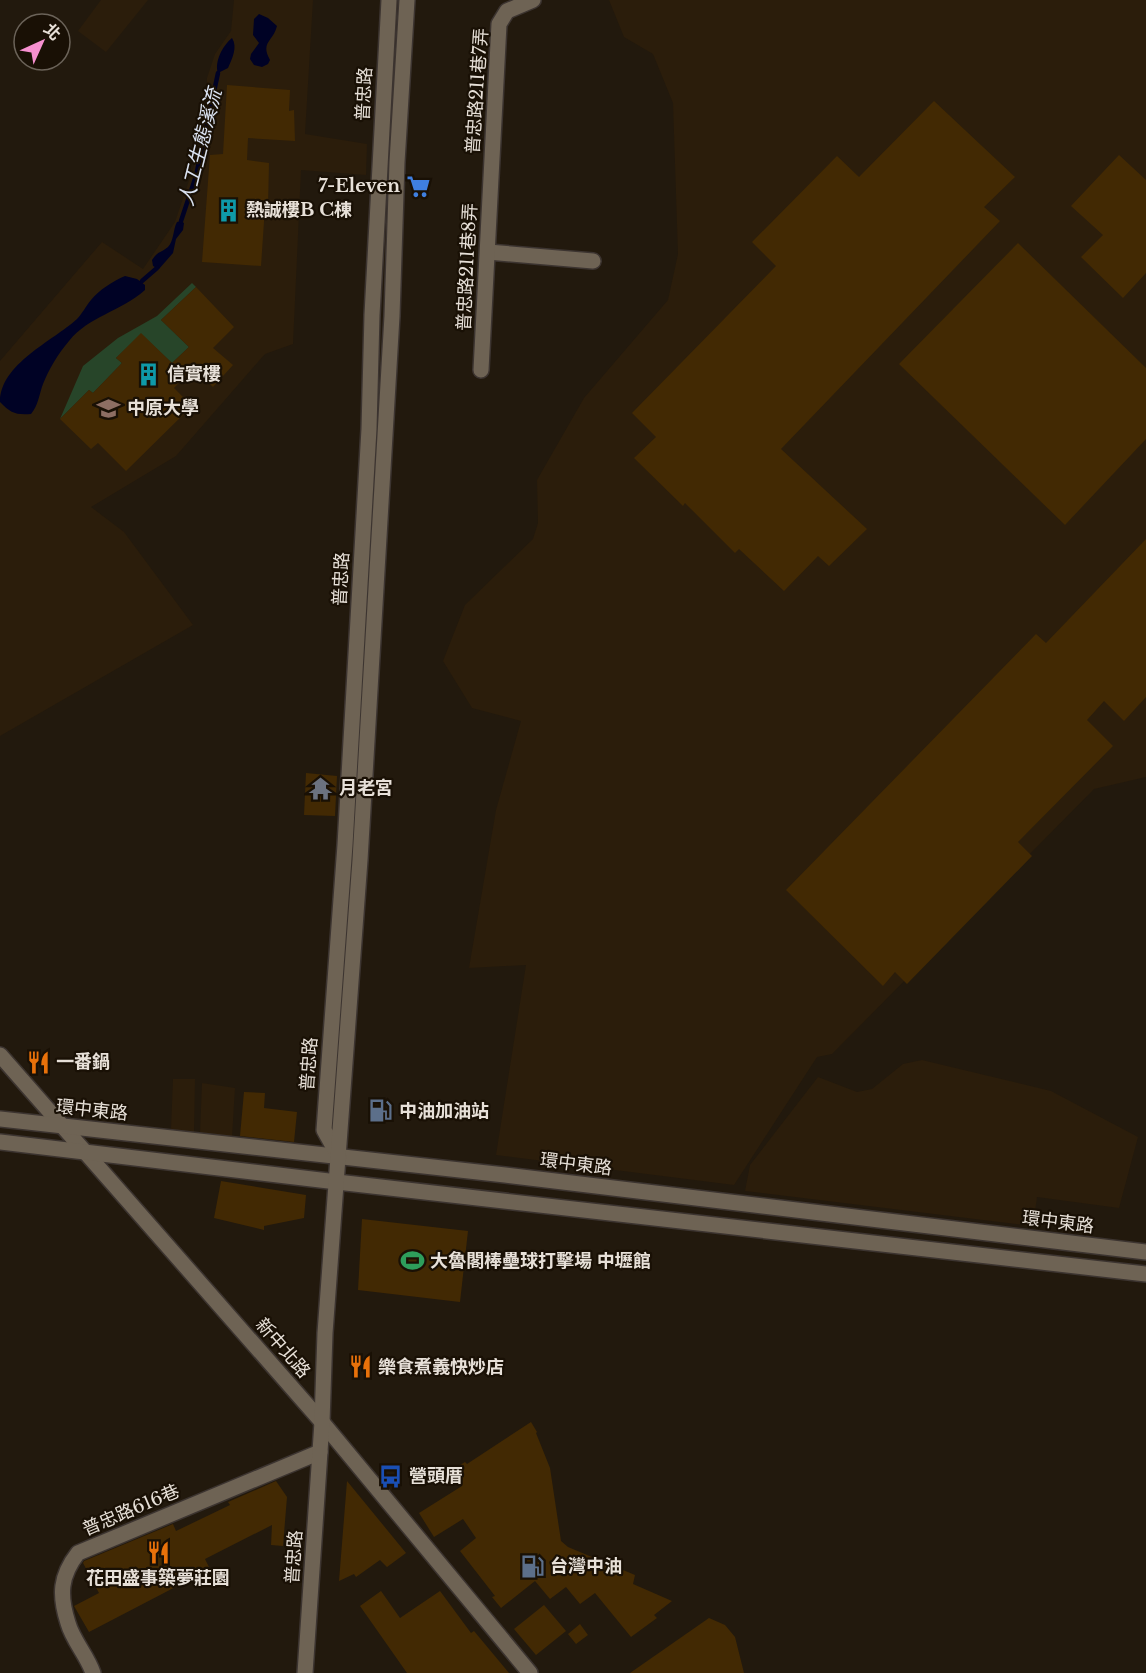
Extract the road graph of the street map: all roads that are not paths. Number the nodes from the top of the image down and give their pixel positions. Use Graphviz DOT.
graph roads {
  1 [pos="389,0"];
  2 [pos="406,0"];
  3 [pos="533,0"];
  4 [pos="492,166"];
  5 [pos="488,252"];
  6 [pos="593,261"];
  7 [pos="481,370"];
  8 [pos="0,1055"];
  9 [pos="0,1119"];
  10 [pos="61,1126"];
  11 [pos="0,1142"];
  12 [pos="83,1150"];
  13 [pos="339,1157"];
  14 [pos="337,1182"];
  15 [pos="1146,1252"];
  16 [pos="1146,1274"];
  17 [pos="322,1422"];
  18 [pos="320,1452"];
  19 [pos="93,1673"];
  20 [pos="305,1673"];
  21 [pos="530,1673"];
  1 -- 13 [label="street, 普忠路"];
  2 -- 13 [label="street, 普忠路"];
  3 -- 4 [label="street, 普忠路211巷7弄"];
  4 -- 5 [label="street, 普忠路211巷8弄"];
  5 -- 6 [label="street"];
  5 -- 7 [label="street, 普忠路211巷8弄"];
  8 -- 10 [label="street, 新中北路"];
  9 -- 10 [label="street, 環中東路"];
  10 -- 12 [label="street, 新中北路"];
  10 -- 13 [label="street, 環中東路"];
  11 -- 12 [label="street"];
  12 -- 14 [label="street"];
  12 -- 17 [label="street, 新中北路"];
  13 -- 14 [label="street, 普忠路"];
  13 -- 15 [label="street, 環中東路"];
  14 -- 16 [label="street"];
  14 -- 17 [label="street, 普忠路"];
  17 -- 18 [label="street, 普忠路"];
  17 -- 21 [label="street, 新中北路"];
  18 -- 19 [label="street, 普忠路616巷"];
  18 -- 20 [label="street, 普忠路"];
}
